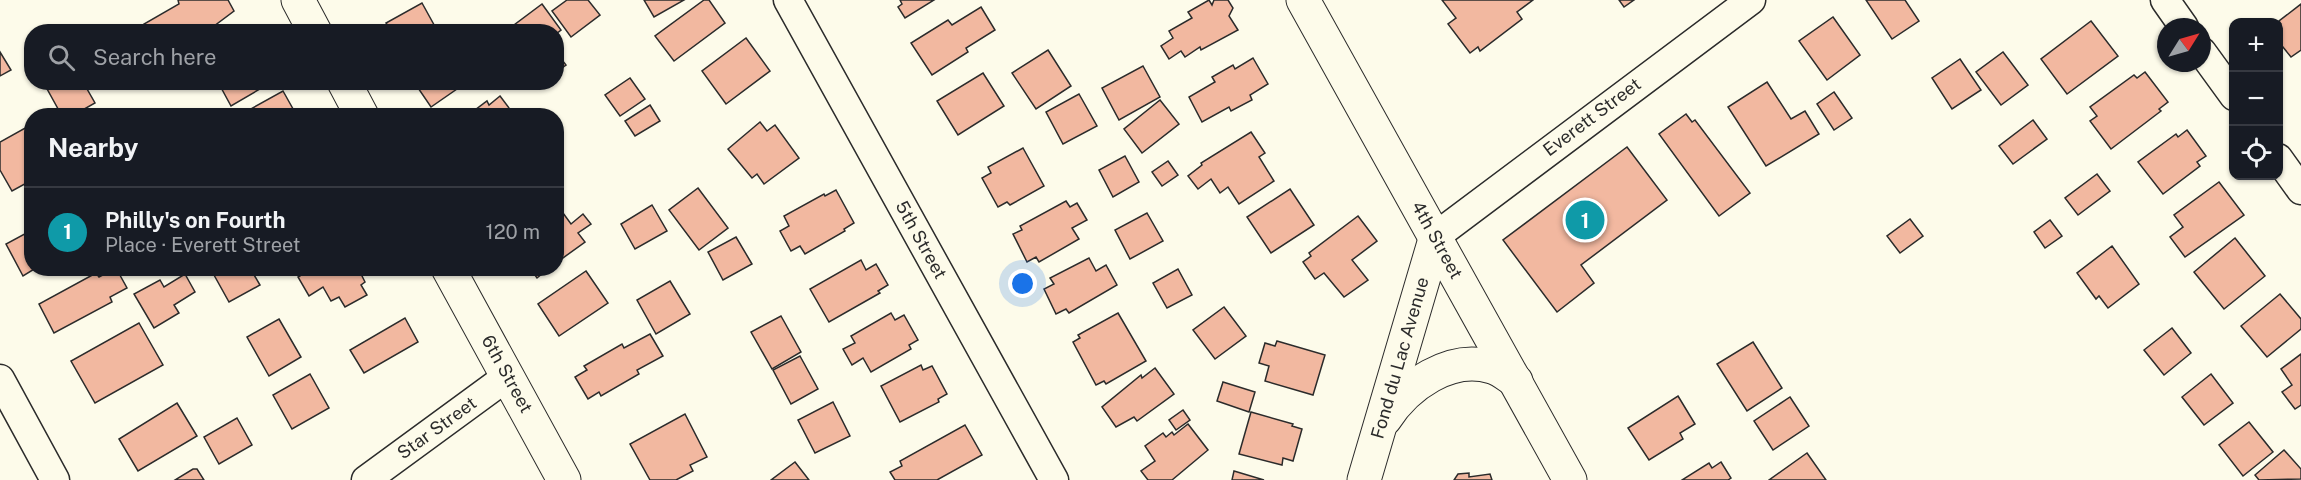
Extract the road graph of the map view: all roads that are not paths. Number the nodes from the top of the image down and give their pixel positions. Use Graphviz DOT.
graph roads {
  1 [pos="298,0"];
  2 [pos="788,0"];
  3 [pos="1303,0"];
  4 [pos="1751,0"];
  5 [pos="2165,0"];
  6 [pos="2178,18"];
  7 [pos="311,24"];
  8 [pos="2211,64"];
  9 [pos="2229,89"];
  10 [pos="348,90"];
  11 [pos="358,108"];
  12 [pos="2283,165"];
  13 [pos="2301,190"];
  14 [pos="1436,236"];
  15 [pos="452,276"];
  16 [pos="508,376"];
  17 [pos="0,379"];
  18 [pos="1516,381"];
  19 [pos="1379,428"];
  20 [pos="56,480"];
  21 [pos="366,480"];
  22 [pos="564,480"];
  23 [pos="1054,480"];
  24 [pos="1364,480"];
  25 [pos="1570,480"];
  1 -- 7 [label="street"];
  2 -- 23 [label="street, 5th Street"];
  3 -- 14 [label="street, 4th Street"];
  4 -- 14 [label="street, Everett Street"];
  5 -- 6 [label="street"];
  8 -- 9 [label="street"];
  10 -- 11 [label="street"];
  12 -- 13 [label="street"];
  14 -- 18 [label="street, 4th Street"];
  14 -- 19 [label="street, Fond du Lac Avenue"];
  15 -- 16 [label="street, 6th Street"];
  16 -- 21 [label="street, Star Street"];
  16 -- 22 [label="street, 6th Street"];
  17 -- 20 [label="street"];
  18 -- 19 [label="street"];
  18 -- 25 [label="street, 4th Street"];
  19 -- 24 [label="street, Fond du Lac Avenue"];
}
